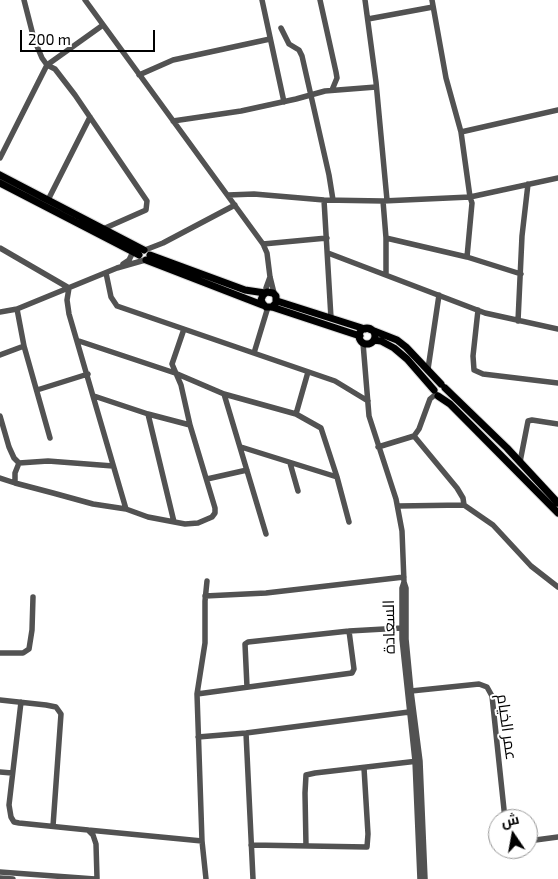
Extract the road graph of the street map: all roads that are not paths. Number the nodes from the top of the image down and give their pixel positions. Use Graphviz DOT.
graph roads {
  1 [pos="24,0"];
  2 [pos="85,0"];
  3 [pos="262,0"];
  4 [pos="320,0"];
  5 [pos="365,0"];
  6 [pos="433,3"];
  7 [pos="368,19"];
  8 [pos="103,26"];
  9 [pos="281,28"];
  10 [pos="270,40"];
  11 [pos="47,65"];
  12 [pos="139,75"];
  13 [pos="376,87"];
  14 [pos="332,90"];
  15 [pos="311,95"];
  16 [pos="284,102"];
  17 [pos="558,110"];
  18 [pos="90,118"];
  19 [pos="173,121"];
  20 [pos="461,132"];
  21 [pos="0,158"];
  22 [pos="0,175"];
  23 [pos="558,178"];
  24 [pos="0,183"];
  25 [pos="528,184"];
  26 [pos="228,195"];
  27 [pos="470,197"];
  28 [pos="48,200"];
  29 [pos="324,200"];
  30 [pos="333,200"];
  31 [pos="385,200"];
  32 [pos="235,205"];
  33 [pos="103,229"];
  34 [pos="327,238"];
  35 [pos="386,238"];
  36 [pos="263,244"];
  37 [pos="0,248"];
  38 [pos="328,253"];
  39 [pos="144,254"];
  40 [pos="467,257"];
  41 [pos="117,268"];
  42 [pos="106,273"];
  43 [pos="521,274"];
  44 [pos="386,275"];
  45 [pos="69,288"];
  46 [pos="268,293"];
  47 [pos="438,295"];
  48 [pos="270,305"];
  49 [pos="17,309"];
  50 [pos="478,310"];
  51 [pos="0,312"];
  52 [pos="331,318"];
  53 [pos="518,322"];
  54 [pos="184,329"];
  55 [pos="367,329"];
  56 [pos="558,329"];
  57 [pos="79,341"];
  58 [pos="366,341"];
  59 [pos="24,346"];
  60 [pos="254,353"];
  61 [pos="0,355"];
  62 [pos="428,369"];
  63 [pos="308,372"];
  64 [pos="175,373"];
  65 [pos="88,374"];
  66 [pos="558,383"];
  67 [pos="443,386"];
  68 [pos="37,390"];
  69 [pos="436,393"];
  70 [pos="224,394"];
  71 [pos="94,396"];
  72 [pos="368,401"];
  73 [pos="148,414"];
  74 [pos="296,414"];
  75 [pos="0,416"];
  76 [pos="558,424"];
  77 [pos="190,425"];
  78 [pos="414,436"];
  79 [pos="50,438"];
  80 [pos="241,447"];
  81 [pos="378,447"];
  82 [pos="520,462"];
  83 [pos="19,463"];
  84 [pos="290,463"];
  85 [pos="113,466"];
  86 [pos="247,470"];
  87 [pos="337,477"];
  88 [pos="0,478"];
  89 [pos="207,479"];
  90 [pos="15,483"];
  91 [pos="298,491"];
  92 [pos="558,503"];
  93 [pos="464,505"];
  94 [pos="398,506"];
  95 [pos="126,509"];
  96 [pos="558,513"];
  97 [pos="174,522"];
  98 [pos="349,522"];
  99 [pos="266,534"];
  100 [pos="404,580"];
  101 [pos="207,582"];
  102 [pos="557,584"];
  103 [pos="205,596"];
  104 [pos="33,597"];
  105 [pos="402,628"];
  106 [pos="349,632"];
  107 [pos="0,653"];
  108 [pos="247,687"];
  109 [pos="411,691"];
  110 [pos="197,694"];
  111 [pos="0,700"];
  112 [pos="21,702"];
  113 [pos="409,712"];
  114 [pos="246,733"];
  115 [pos="198,737"];
  116 [pos="417,761"];
  117 [pos="364,768"];
  118 [pos="0,772"];
  119 [pos="12,773"];
  120 [pos="504,809"];
  121 [pos="53,826"];
  122 [pos="88,830"];
  123 [pos="558,837"];
  124 [pos="538,840"];
  125 [pos="202,841"];
  126 [pos="251,845"];
  127 [pos="306,846"];
  128 [pos="0,872"];
  129 [pos="0,878"];
  130 [pos="66,878"];
  131 [pos="13,879"];
  132 [pos="97,879"];
  133 [pos="206,879"];
  134 [pos="253,879"];
  135 [pos="420,879"];
  136 [pos="425,879"];
  1 -- 11 [label="street"];
  2 -- 8 [label="street"];
  3 -- 10 [label="street"];
  4 -- 14 [label="street"];
  5 -- 7 [label="street"];
  6 -- 7 [label="street"];
  6 -- 20 [label="street"];
  7 -- 13 [label="street"];
  8 -- 11 [label="street"];
  8 -- 12 [label="street"];
  9 -- 15 [label="street"];
  10 -- 12 [label="street"];
  10 -- 16 [label="street"];
  11 -- 18 [label="street"];
  11 -- 21 [label="street"];
  12 -- 19 [label="street"];
  13 -- 14 [label="street"];
  13 -- 31 [label="street"];
  14 -- 15 [label="street"];
  15 -- 16 [label="street"];
  15 -- 30 [label="street"];
  16 -- 19 [label="street"];
  17 -- 20 [label="street"];
  18 -- 28 [label="street"];
  18 -- 33 [label="street"];
  19 -- 26 [label="street"];
  20 -- 27 [label="street"];
  22 -- 28 [label="main road"];
  23 -- 25 [label="street"];
  24 -- 39 [label="main road"];
  25 -- 27 [label="street"];
  25 -- 43 [label="street"];
  26 -- 29 [label="street"];
  26 -- 32 [label="street"];
  27 -- 31 [label="street"];
  27 -- 40 [label="street"];
  28 -- 33 [label="main road"];
  29 -- 30 [label="street"];
  29 -- 34 [label="street"];
  30 -- 31 [label="street"];
  31 -- 35 [label="street"];
  32 -- 36 [label="street"];
  32 -- 39 [label="street"];
  33 -- 39 [label="main road"];
  34 -- 36 [label="street"];
  34 -- 38 [label="street"];
  35 -- 40 [label="street"];
  35 -- 44 [label="street"];
  36 -- 46 [label="street"];
  37 -- 45 [label="street"];
  38 -- 44 [label="street"];
  38 -- 52 [label="street"];
  39 -- 41 [label="street"];
  39 -- 41 [label="street"];
  39 -- 46 [label="main road"];
  39 -- 48 [label="main road"];
  40 -- 43 [label="street"];
  41 -- 42 [label="street"];
  42 -- 45 [label="street"];
  42 -- 54 [label="street"];
  43 -- 53 [label="street"];
  44 -- 47 [label="street"];
  45 -- 49 [label="street"];
  45 -- 57 [label="street"];
  46 -- 48 [label="main road"];
  46 -- 48 [label="main road"];
  47 -- 50 [label="street"];
  47 -- 62 [label="street"];
  48 -- 52 [label="main road"];
  48 -- 58 [label="main road"];
  48 -- 60 [label="street"];
  49 -- 51 [label="street"];
  49 -- 59 [label="street"];
  50 -- 53 [label="street"];
  50 -- 66 [label="street"];
  52 -- 55 [label="main road"];
  53 -- 56 [label="street"];
  54 -- 60 [label="street"];
  54 -- 64 [label="street"];
  55 -- 58 [label="main road"];
  55 -- 58 [label="main road"];
  55 -- 62 [label="main road"];
  57 -- 64 [label="street"];
  57 -- 65 [label="street"];
  58 -- 69 [label="main road"];
  58 -- 72 [label="street"];
  59 -- 61 [label="street"];
  59 -- 68 [label="street"];
  60 -- 63 [label="street"];
  62 -- 67 [label="main road"];
  63 -- 72 [label="street"];
  63 -- 74 [label="street"];
  64 -- 70 [label="street"];
  64 -- 77 [label="street"];
  65 -- 68 [label="street"];
  65 -- 71 [label="street"];
  67 -- 69 [label="main road"];
  67 -- 82 [label="main road"];
  68 -- 79 [label="street"];
  69 -- 78 [label="street"];
  69 -- 96 [label="main road"];
  70 -- 74 [label="street"];
  70 -- 80 [label="street"];
  71 -- 73 [label="street"];
  71 -- 85 [label="street"];
  72 -- 81 [label="street"];
  73 -- 77 [label="street"];
  73 -- 97 [label="street"];
  74 -- 87 [label="street"];
  75 -- 83 [label="street"];
  76 -- 82 [label="street"];
  77 -- 89 [label="street"];
  78 -- 81 [label="street"];
  78 -- 93 [label="street"];
  80 -- 84 [label="street"];
  80 -- 86 [label="street"];
  81 -- 94 [label="street"];
  82 -- 92 [label="main road"];
  83 -- 85 [label="street"];
  83 -- 90 [label="street"];
  84 -- 87 [label="street"];
  84 -- 91 [label="street"];
  85 -- 95 [label="street"];
  86 -- 89 [label="street"];
  86 -- 99 [label="street"];
  87 -- 98 [label="street"];
  88 -- 90 [label="street"];
  89 -- 97 [label="street"];
  90 -- 95 [label="street"];
  93 -- 94 [label="street"];
  93 -- 102 [label="street"];
  94 -- 100 [label="street"];
  95 -- 97 [label="street"];
  100 -- 103 [label="street"];
  100 -- 105 [label="street, السعادة"];
  100 -- 109 [label="street, السعادة"];
  101 -- 103 [label="street"];
  103 -- 110 [label="street"];
  104 -- 107 [label="street"];
  105 -- 106 [label="street"];
  105 -- 113 [label="street, السعادة"];
  106 -- 108 [label="street"];
  106 -- 108 [label="street"];
  108 -- 110 [label="street"];
  109 -- 116 [label="street, السعادة"];
  109 -- 120 [label="street, عمر الخيام"];
  110 -- 115 [label="street"];
  111 -- 112 [label="street"];
  112 -- 119 [label="street"];
  112 -- 121 [label="street"];
  113 -- 114 [label="street"];
  113 -- 116 [label="street, السعادة"];
  114 -- 115 [label="street"];
  114 -- 126 [label="street"];
  115 -- 125 [label="street"];
  116 -- 117 [label="street"];
  116 -- 135 [label="street, السعادة"];
  116 -- 136 [label="street, السعادة"];
  117 -- 127 [label="street"];
  117 -- 127 [label="street"];
  118 -- 119 [label="street"];
  119 -- 121 [label="street"];
  121 -- 122 [label="street"];
  122 -- 125 [label="street"];
  122 -- 132 [label="street"];
  123 -- 124 [label="street"];
  125 -- 133 [label="street"];
  126 -- 127 [label="street"];
  126 -- 134 [label="street"];
  128 -- 130 [label="street"];
  129 -- 131 [label="street"];
  130 -- 132 [label="street"];
}
